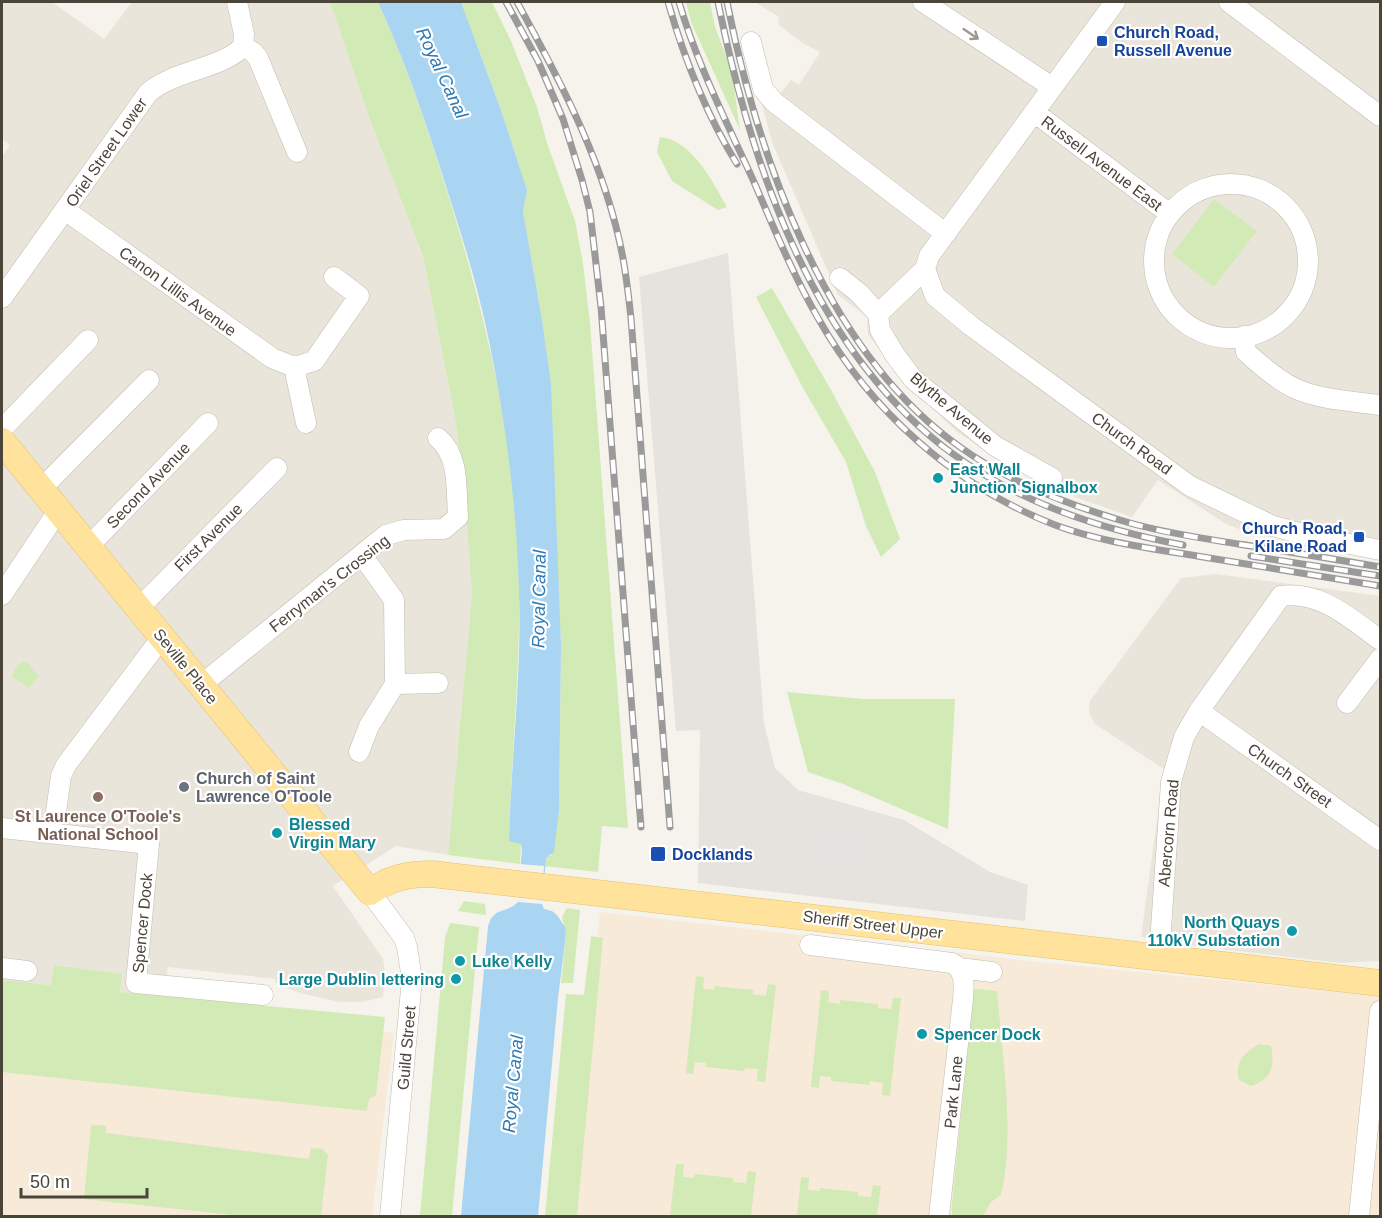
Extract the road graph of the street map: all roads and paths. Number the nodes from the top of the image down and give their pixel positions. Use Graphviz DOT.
graph roads {
  1 [pos="237,2"];
  2 [pos="923,2"];
  3 [pos="1115,2"];
  4 [pos="1229,2"];
  5 [pos="751,42"];
  6 [pos="243,46"];
  7 [pos="1052,87"];
  8 [pos="1034,112"];
  9 [pos="1380,116"];
  10 [pos="297,152"];
  11 [pos="65,210"];
  12 [pos="1170,214"];
  13 [pos="946,234"];
  14 [pos="925,269"];
  15 [pos="334,277"];
  16 [pos="840,278"];
  17 [pos="2,298"];
  18 [pos="878,314"];
  19 [pos="1244,336"];
  20 [pos="88,340"];
  21 [pos="294,367"];
  22 [pos="149,380"];
  23 [pos="1380,405"];
  24 [pos="208,423"];
  25 [pos="306,423"];
  26 [pos="2,429"];
  27 [pos="438,438"];
  28 [pos="2,441"];
  29 [pos="277,468"];
  30 [pos="1052,478"];
  31 [pos="41,489"];
  32 [pos="58,511"];
  33 [pos="88,547"];
  34 [pos="1380,550"];
  35 [pos="362,555"];
  36 [pos="2,595"];
  37 [pos="139,608"];
  38 [pos="162,638"];
  39 [pos="1380,640"];
  40 [pos="1380,659"];
  41 [pos="438,683"];
  42 [pos="395,684"];
  43 [pos="201,685"];
  44 [pos="1347,703"];
  45 [pos="1199,711"];
  46 [pos="359,752"];
  47 [pos="56,812"];
  48 [pos="2,828"];
  49 [pos="1380,840"];
  50 [pos="370,892"];
  51 [pos="810,945"];
  52 [pos="1156,957"];
  53 [pos="2,968"];
  54 [pos="959,968"];
  55 [pos="27,970"];
  56 [pos="992,972"];
  57 [pos="1380,983"];
  58 [pos="262,995"];
  59 [pos="1380,1011"];
  60 [pos="1374,1142"];
  61 [pos="390,1216"];
  62 [pos="939,1216"];
  63 [pos="1359,1216"];
  1 -- 6 [label="street"];
  2 -- 7 [label="street, one-way"];
  3 -- 7 [label="street"];
  4 -- 9 [label="street"];
  5 -- 13 [label="street"];
  6 -- 10 [label="street"];
  6 -- 11 [label="street, Oriel Street Lower"];
  7 -- 8 [label="street"];
  8 -- 12 [label="street, Russell Avenue East"];
  8 -- 13 [label="street"];
  11 -- 17 [label="street, Oriel Street Lower"];
  11 -- 21 [label="street, Canon Lillis Avenue"];
  12 -- 19 [label="street, Russell Avenue East"];
  12 -- 19 [label="street, Russell Avenue East"];
  13 -- 14 [label="street"];
  14 -- 18 [label="street"];
  14 -- 34 [label="street, Church Road"];
  15 -- 21 [label="street"];
  16 -- 18 [label="street"];
  18 -- 30 [label="street, Blythe Avenue"];
  19 -- 23 [label="street"];
  20 -- 26 [label="street"];
  21 -- 25 [label="street"];
  22 -- 31 [label="street"];
  24 -- 33 [label="street, Second Avenue"];
  27 -- 35 [label="street, Ferryman's Crossing"];
  28 -- 31 [label="main road, Seville Place"];
  29 -- 37 [label="street, First Avenue"];
  31 -- 32 [label="main road, Seville Place"];
  32 -- 33 [label="main road, Seville Place"];
  32 -- 36 [label="street"];
  33 -- 37 [label="main road, Seville Place"];
  35 -- 42 [label="street"];
  35 -- 43 [label="street, Ferryman's Crossing"];
  37 -- 38 [label="main road, Seville Place"];
  38 -- 43 [label="main road, Seville Place"];
  38 -- 47 [label="street"];
  39 -- 45 [label="street, Abercorn Road"];
  40 -- 44 [label="street"];
  41 -- 42 [label="street"];
  42 -- 46 [label="street"];
  43 -- 50 [label="main road, Seville Place"];
  45 -- 49 [label="street, Church Street"];
  45 -- 52 [label="street, Abercorn Road"];
  48 -- 58 [label="street, Spencer Dock"];
  50 -- 52 [label="main road, Sheriff Street Upper"];
  50 -- 61 [label="street, Guild Street"];
  51 -- 54 [label="street"];
  52 -- 57 [label="main road, Sheriff Street Upper"];
  53 -- 55 [label="street"];
  54 -- 56 [label="street"];
  54 -- 62 [label="street, Park Lane"];
  59 -- 60 [label="street"];
  60 -- 63 [label="street"];
}
